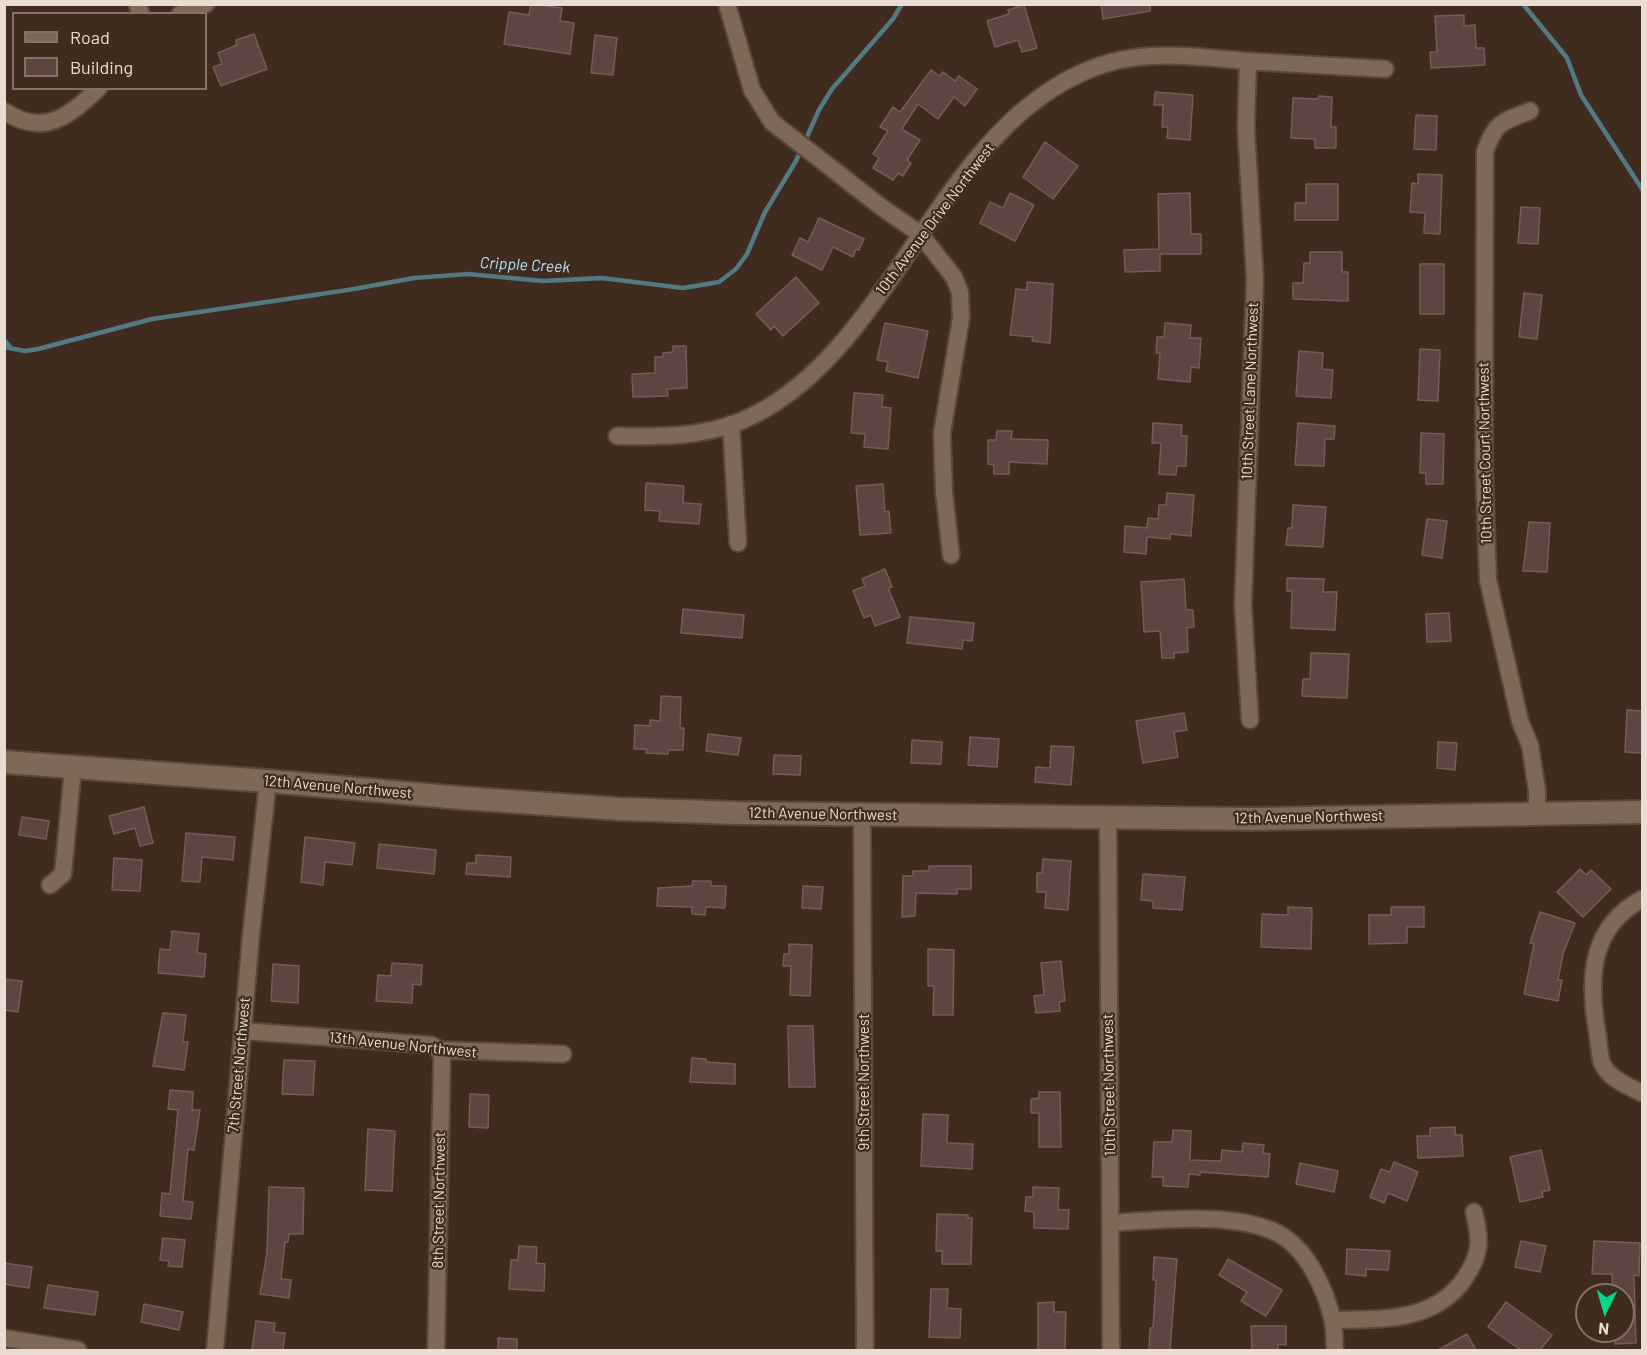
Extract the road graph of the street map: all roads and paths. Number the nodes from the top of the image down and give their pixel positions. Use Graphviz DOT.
graph roads {
  1 [pos="206,4"];
  2 [pos="727,4"];
  3 [pos="185,12"];
  4 [pos="1248,61"];
  5 [pos="1385,69"];
  6 [pos="97,90"];
  7 [pos="4,111"];
  8 [pos="1530,111"];
  9 [pos="920,234"];
  10 [pos="731,424"];
  11 [pos="617,436"];
  12 [pos="738,543"];
  13 [pos="951,555"];
  14 [pos="1250,720"];
  15 [pos="4,762"];
  16 [pos="73,768"];
  17 [pos="268,780"];
  18 [pos="1642,812"];
  19 [pos="1537,813"];
  20 [pos="862,814"];
  21 [pos="1108,819"];
  22 [pos="50,885"];
  23 [pos="1642,899"];
  24 [pos="243,1031"];
  25 [pos="440,1050"];
  26 [pos="563,1054"];
  27 [pos="1642,1093"];
  28 [pos="1474,1212"];
  29 [pos="1111,1224"];
  30 [pos="1333,1320"];
  31 [pos="4,1338"];
  32 [pos="78,1350"];
  33 [pos="215,1350"];
  34 [pos="436,1350"];
  35 [pos="866,1350"];
  36 [pos="1111,1350"];
  37 [pos="1335,1350"];
  1 -- 3 [label="street"];
  2 -- 9 [label="street"];
  4 -- 5 [label="street, 10th Avenue Drive Northwest"];
  4 -- 9 [label="street, 10th Avenue Drive Northwest"];
  4 -- 14 [label="street, 10th Street Lane Northwest"];
  6 -- 7 [label="street"];
  8 -- 19 [label="street, 10th Street Court Northwest"];
  9 -- 10 [label="street, 10th Avenue Drive Northwest"];
  9 -- 13 [label="street"];
  10 -- 11 [label="street, 10th Avenue Drive Northwest"];
  10 -- 12 [label="street"];
  15 -- 16 [label="main road, 12th Avenue Northwest"];
  16 -- 17 [label="main road, 12th Avenue Northwest"];
  16 -- 22 [label="street"];
  17 -- 20 [label="main road, 12th Avenue Northwest"];
  17 -- 24 [label="street, 7th Street Northwest"];
  18 -- 19 [label="main road, 12th Avenue Northwest"];
  19 -- 21 [label="main road, 12th Avenue Northwest"];
  20 -- 21 [label="main road, 12th Avenue Northwest"];
  20 -- 35 [label="street, 9th Street Northwest"];
  21 -- 29 [label="street, 10th Street Northwest"];
  23 -- 27 [label="street"];
  24 -- 25 [label="street, 13th Avenue Northwest"];
  24 -- 33 [label="street, 7th Street Northwest"];
  25 -- 26 [label="street, 13th Avenue Northwest"];
  25 -- 34 [label="street, 8th Street Northwest"];
  28 -- 30 [label="street"];
  29 -- 30 [label="street"];
  29 -- 36 [label="street, 10th Street Northwest"];
  30 -- 37 [label="street"];
  31 -- 32 [label="street"];
}
